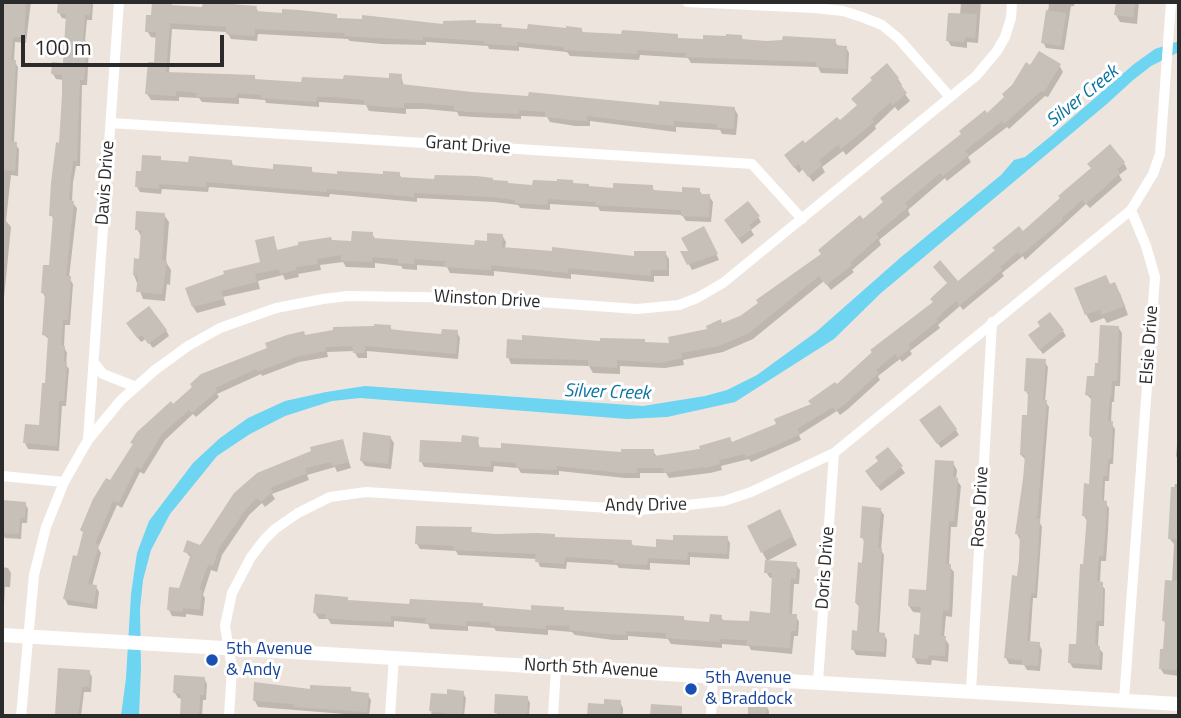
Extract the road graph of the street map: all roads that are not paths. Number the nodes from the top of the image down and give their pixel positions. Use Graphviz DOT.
graph roads {
  1 [pos="119,2"];
  2 [pos="687,2"];
  3 [pos="1012,2"];
  4 [pos="1171,2"];
  5 [pos="950,97"];
  6 [pos="111,124"];
  7 [pos="1131,210"];
  8 [pos="802,219"];
  9 [pos="992,322"];
  10 [pos="94,363"];
  11 [pos="136,387"];
  12 [pos="88,440"];
  13 [pos="834,453"];
  14 [pos="2,476"];
  15 [pos="64,482"];
  16 [pos="2,635"];
  17 [pos="30,636"];
  18 [pos="229,648"];
  19 [pos="394,657"];
  20 [pos="556,667"];
  21 [pos="713,676"];
  22 [pos="818,682"];
  23 [pos="971,691"];
  24 [pos="1124,701"];
  25 [pos="1179,704"];
  26 [pos="21,716"];
  27 [pos="229,716"];
  28 [pos="390,716"];
  29 [pos="553,716"];
  30 [pos="711,716"];
  1 -- 6 [label="street, Davis Drive"];
  2 -- 5 [label="street"];
  3 -- 5 [label="street, Winston Drive"];
  4 -- 7 [label="street"];
  5 -- 8 [label="street, Winston Drive"];
  6 -- 8 [label="street, Grant Drive"];
  6 -- 10 [label="street, Davis Drive"];
  7 -- 9 [label="street, Andy Drive"];
  7 -- 24 [label="street, Elsie Drive"];
  8 -- 11 [label="street, Winston Drive"];
  9 -- 13 [label="street, Andy Drive"];
  9 -- 23 [label="street, Rose Drive"];
  10 -- 11 [label="street"];
  10 -- 12 [label="street, Davis Drive"];
  11 -- 12 [label="street, Winston Drive"];
  12 -- 15 [label="street, Winston Drive"];
  13 -- 18 [label="street, Andy Drive"];
  13 -- 22 [label="street, Doris Drive"];
  14 -- 15 [label="street"];
  15 -- 17 [label="street, Winston Drive"];
  16 -- 17 [label="street, North 5th Avenue"];
  17 -- 18 [label="street, North 5th Avenue"];
  17 -- 26 [label="street, Winston Drive"];
  18 -- 19 [label="street, North 5th Avenue"];
  18 -- 27 [label="street, Andy Drive"];
  19 -- 20 [label="street, North 5th Avenue"];
  19 -- 28 [label="street"];
  20 -- 21 [label="street, North 5th Avenue"];
  20 -- 29 [label="street"];
  21 -- 22 [label="street, North 5th Avenue"];
  21 -- 30 [label="street"];
  22 -- 23 [label="street, North 5th Avenue"];
  23 -- 24 [label="street, North 5th Avenue"];
  24 -- 25 [label="street, North 5th Avenue"];
}
